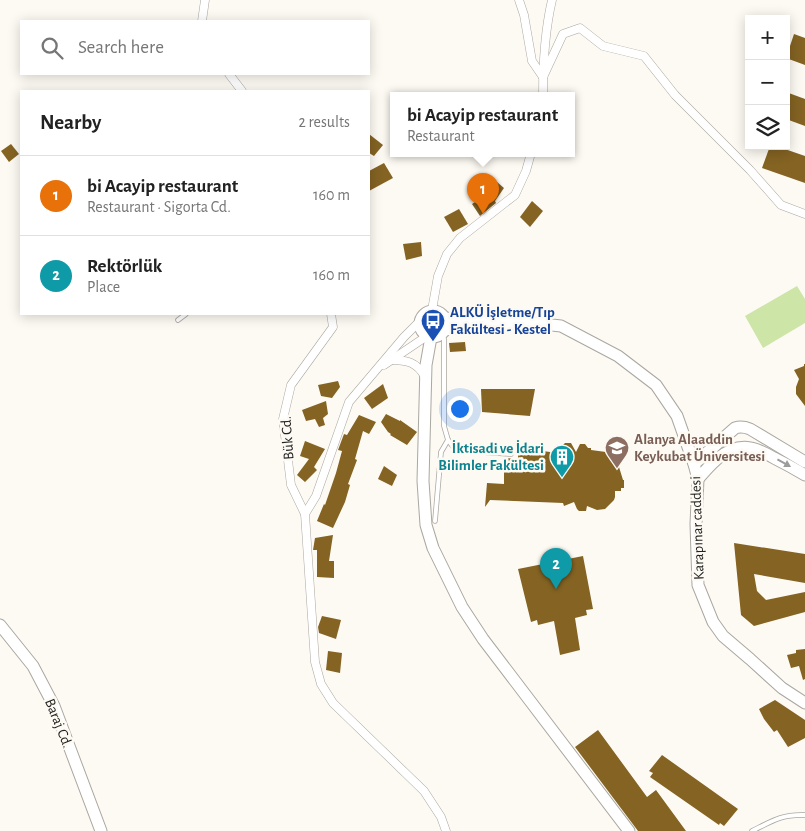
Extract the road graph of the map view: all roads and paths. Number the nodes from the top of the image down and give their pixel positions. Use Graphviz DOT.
graph roads {
  1 [pos="205,0"];
  2 [pos="518,0"];
  3 [pos="552,0"];
  4 [pos="202,20"];
  5 [pos="230,75"];
  6 [pos="543,77"];
  7 [pos="241,90"];
  8 [pos="543,92"];
  9 [pos="530,157"];
  10 [pos="805,214"];
  11 [pos="432,310"];
  12 [pos="185,315"];
  13 [pos="331,315"];
  14 [pos="178,320"];
  15 [pos="420,321"];
  16 [pos="438,332"];
  17 [pos="391,360"];
  18 [pos="374,372"];
  19 [pos="426,379"];
  20 [pos="448,440"];
  21 [pos="511,454"];
  22 [pos="805,462"];
  23 [pos="694,464"];
  24 [pos="805,475"];
  25 [pos="698,479"];
  26 [pos="305,514"];
  27 [pos="434,521"];
  28 [pos="0,625"];
  29 [pos="805,703"];
  30 [pos="805,815"];
  31 [pos="101,831"];
  32 [pos="446,831"];
  33 [pos="629,831"];
  34 [pos="752,831"];
  1 -- 4 [label="street"];
  2 -- 6 [label="street"];
  3 -- 6 [label="street"];
  5 -- 7 [label="street"];
  6 -- 8 [label="street"];
  6 -- 10 [label="street"];
  9 -- 11 [label="street"];
  11 -- 15 [label="street"];
  11 -- 16 [label="street"];
  12 -- 14 [label="lane"];
  13 -- 26 [label="street, Bük Cd."];
  15 -- 16 [label="street"];
  15 -- 18 [label="street"];
  16 -- 17 [label="street"];
  16 -- 19 [label="street"];
  16 -- 20 [label="lane"];
  16 -- 23 [label="street, Karapınar caddesi"];
  17 -- 18 [label="street"];
  17 -- 19 [label="street"];
  18 -- 26 [label="street"];
  19 -- 33 [label="street"];
  20 -- 21 [label="lane"];
  20 -- 27 [label="lane"];
  22 -- 23 [label="street"];
  23 -- 25 [label="street, Karapınar caddesi"];
  25 -- 24 [label="street, one-way"];
  25 -- 29 [label="street, Karapınar caddesi"];
  26 -- 32 [label="street"];
  28 -- 31 [label="street, Baraj Cd."];
  30 -- 34 [label="lane"];
}
